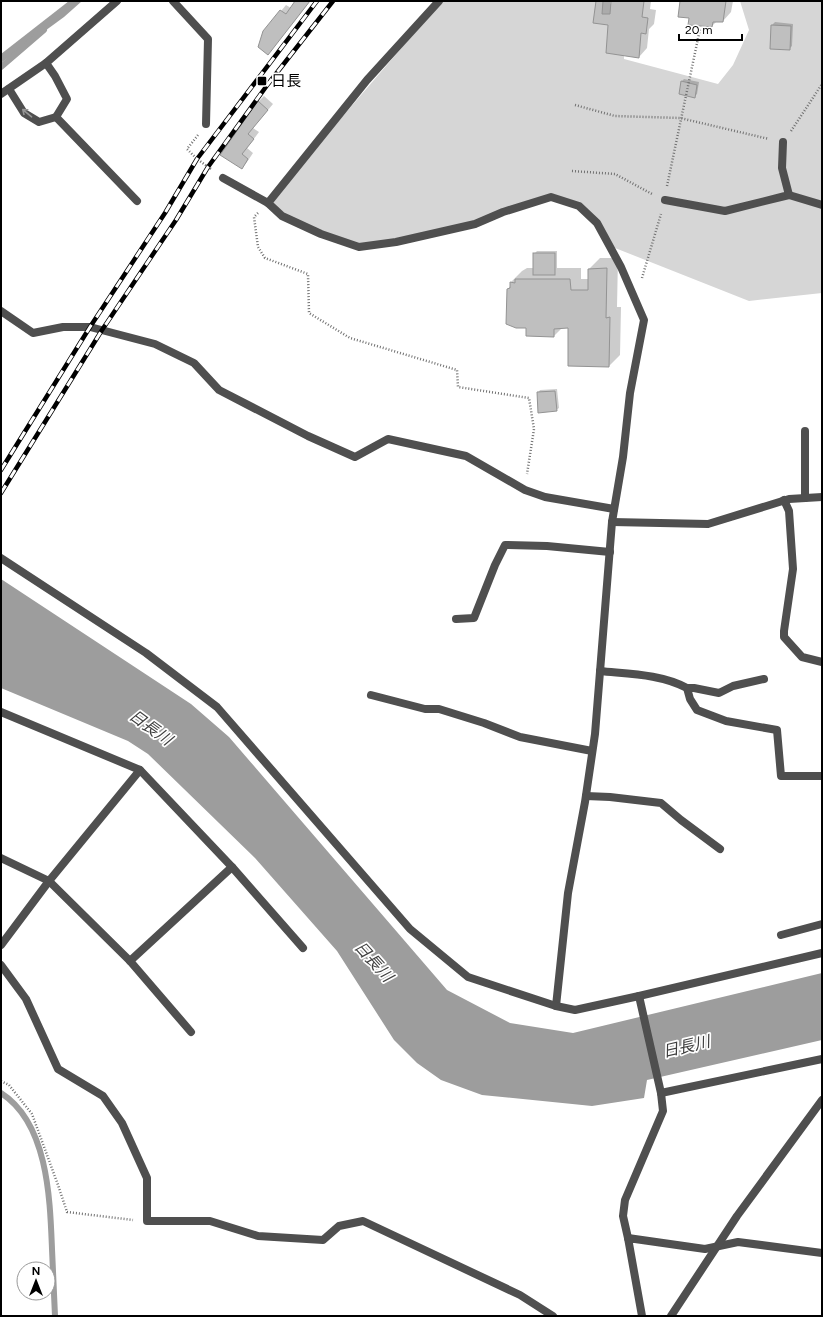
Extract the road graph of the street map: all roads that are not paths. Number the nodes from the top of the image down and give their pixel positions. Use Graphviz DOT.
graph roads {
  1 [pos="116,1"];
  2 [pos="173,1"];
  3 [pos="439,1"];
  4 [pos="46,63"];
  5 [pos="9,89"];
  6 [pos="1,94"];
  7 [pos="56,117"];
  8 [pos="206,124"];
  9 [pos="783,142"];
  10 [pos="223,178"];
  11 [pos="789,195"];
  12 [pos="665,200"];
  13 [pos="137,201"];
  14 [pos="268,203"];
  15 [pos="822,205"];
  16 [pos="1,311"];
  17 [pos="805,431"];
  18 [pos="822,496"];
  19 [pos="805,498"];
  20 [pos="784,500"];
  21 [pos="614,510"];
  22 [pos="612,522"];
  23 [pos="610,552"];
  24 [pos="1,558"];
  25 [pos="456,619"];
  26 [pos="822,662"];
  27 [pos="600,670"];
  28 [pos="764,679"];
  29 [pos="687,688"];
  30 [pos="371,695"];
  31 [pos="1,712"];
  32 [pos="592,751"];
  33 [pos="140,770"];
  34 [pos="822,776"];
  35 [pos="586,796"];
  36 [pos="720,850"];
  37 [pos="1,858"];
  38 [pos="232,867"];
  39 [pos="49,881"];
  40 [pos="822,924"];
  41 [pos="781,935"];
  42 [pos="1,945"];
  43 [pos="303,948"];
  44 [pos="822,953"];
  45 [pos="130,961"];
  46 [pos="1,965"];
  47 [pos="639,996"];
  48 [pos="556,1006"];
  49 [pos="191,1032"];
  50 [pos="822,1059"];
  51 [pos="661,1093"];
  52 [pos="822,1100"];
  53 [pos="628,1238"];
  54 [pos="718,1246"];
  55 [pos="822,1253"];
  56 [pos="553,1316"];
  57 [pos="642,1316"];
  58 [pos="671,1316"];
  1 -- 4 [label="street"];
  2 -- 8 [label="street"];
  3 -- 14 [label="street"];
  4 -- 5 [label="street"];
  4 -- 7 [label="street"];
  5 -- 6 [label="street"];
  7 -- 5 [label="street, one-way"];
  7 -- 13 [label="street"];
  9 -- 11 [label="street"];
  10 -- 14 [label="street"];
  11 -- 12 [label="street"];
  11 -- 15 [label="street"];
  14 -- 21 [label="street"];
  16 -- 21 [label="street"];
  17 -- 19 [label="street"];
  18 -- 19 [label="street"];
  19 -- 20 [label="street"];
  20 -- 22 [label="street"];
  20 -- 26 [label="street"];
  21 -- 22 [label="street"];
  22 -- 23 [label="street"];
  23 -- 25 [label="street"];
  23 -- 27 [label="street"];
  24 -- 48 [label="street"];
  27 -- 29 [label="street"];
  27 -- 32 [label="street"];
  28 -- 29 [label="street"];
  29 -- 34 [label="street"];
  30 -- 32 [label="street"];
  31 -- 33 [label="street"];
  32 -- 35 [label="street"];
  33 -- 38 [label="street"];
  33 -- 39 [label="street"];
  35 -- 36 [label="street"];
  35 -- 48 [label="street"];
  37 -- 39 [label="street"];
  38 -- 43 [label="street"];
  38 -- 45 [label="street"];
  39 -- 42 [label="street"];
  39 -- 45 [label="street"];
  40 -- 41 [label="street"];
  44 -- 47 [label="street"];
  45 -- 49 [label="street"];
  46 -- 56 [label="street"];
  47 -- 48 [label="street"];
  47 -- 51 [label="street"];
  50 -- 51 [label="street"];
  51 -- 53 [label="street"];
  52 -- 54 [label="street"];
  53 -- 54 [label="street"];
  53 -- 57 [label="street"];
  54 -- 55 [label="street"];
  54 -- 58 [label="street"];
}
